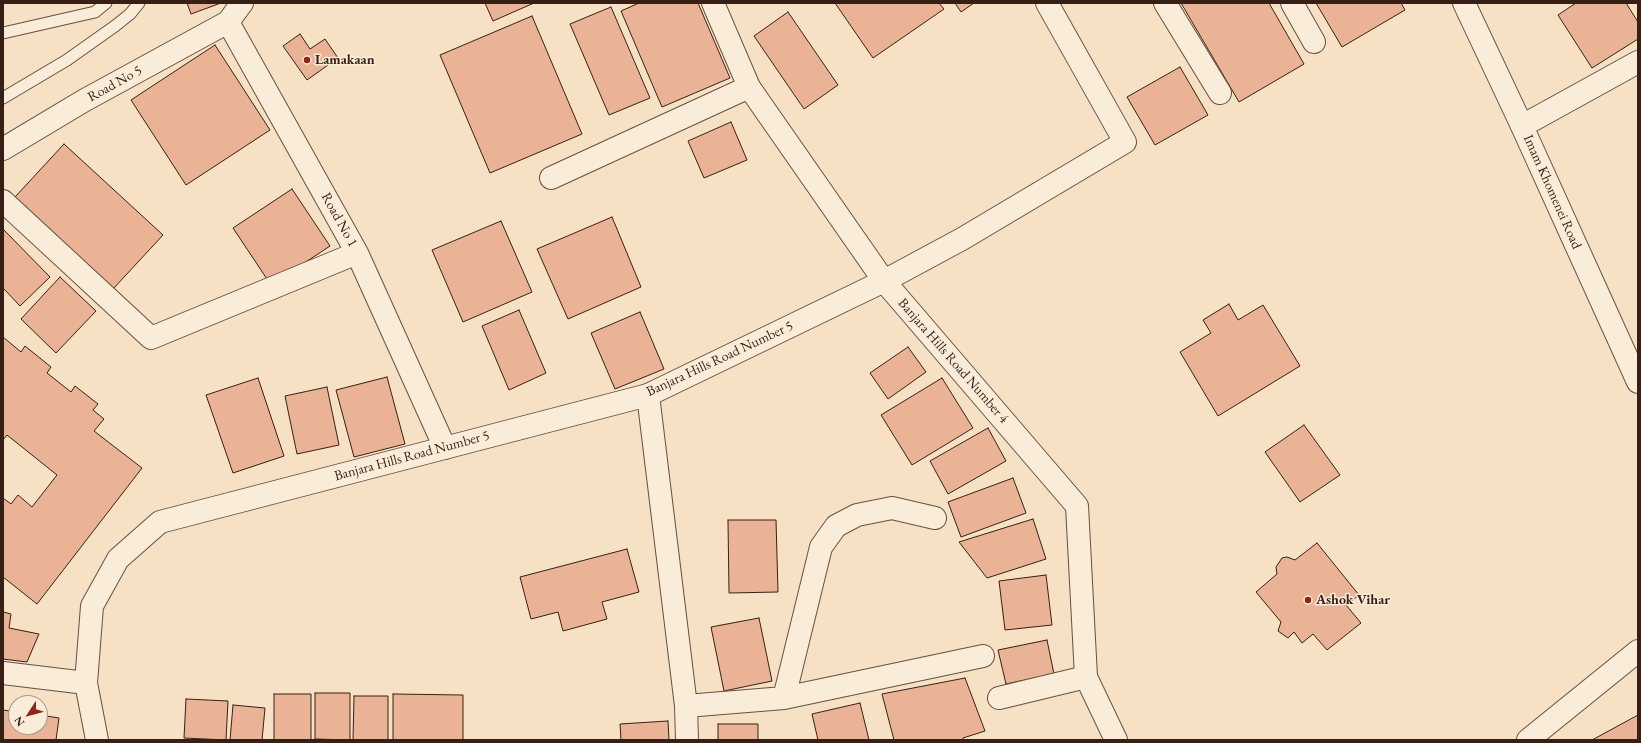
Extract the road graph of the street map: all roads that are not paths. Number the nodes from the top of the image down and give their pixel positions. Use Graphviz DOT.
graph roads {
  1 [pos="106,3"];
  2 [pos="139,3"];
  3 [pos="242,3"];
  4 [pos="713,3"];
  5 [pos="1047,3"];
  6 [pos="1165,3"];
  7 [pos="1292,3"];
  8 [pos="1464,3"];
  9 [pos="228,22"];
  10 [pos="3,33"];
  11 [pos="1314,42"];
  12 [pos="1638,62"];
  13 [pos="749,87"];
  14 [pos="1220,93"];
  15 [pos="3,98"];
  16 [pos="1522,126"];
  17 [pos="3,149"];
  18 [pos="551,178"];
  19 [pos="3,201"];
  20 [pos="357,253"];
  21 [pos="884,281"];
  22 [pos="1638,382"];
  23 [pos="648,395"];
  24 [pos="445,448"];
  25 [pos="934,518"];
  26 [pos="1638,652"];
  27 [pos="983,656"];
  28 [pos="3,673"];
  29 [pos="1086,678"];
  30 [pos="86,683"];
  31 [pos="784,698"];
  32 [pos="998,698"];
  33 [pos="686,706"];
  34 [pos="97,740"];
  35 [pos="687,740"];
  36 [pos="1116,740"];
  37 [pos="1528,740"];
  1 -- 10 [label="lane"];
  2 -- 15 [label="lane"];
  3 -- 9 [label="street"];
  4 -- 13 [label="street, Banjara Hills Road Number 4"];
  5 -- 21 [label="street, Banjara Hills Road Number 5"];
  6 -- 14 [label="street"];
  7 -- 11 [label="street"];
  8 -- 16 [label="street, Imam Khomenei Road"];
  9 -- 17 [label="street, Road No 5"];
  9 -- 20 [label="street, Road No 1"];
  12 -- 16 [label="street"];
  13 -- 18 [label="street"];
  13 -- 21 [label="street, Banjara Hills Road Number 4"];
  16 -- 22 [label="street, Imam Khomenei Road"];
  19 -- 20 [label="street"];
  20 -- 24 [label="street, Road No 1"];
  21 -- 23 [label="street, Banjara Hills Road Number 5"];
  21 -- 29 [label="street, Banjara Hills Road Number 4"];
  23 -- 24 [label="street, Banjara Hills Road Number 5"];
  23 -- 33 [label="street"];
  24 -- 30 [label="street, Banjara Hills Road Number 5"];
  25 -- 31 [label="street"];
  26 -- 37 [label="street"];
  27 -- 31 [label="street"];
  28 -- 30 [label="street"];
  29 -- 32 [label="street"];
  29 -- 36 [label="street, Banjara Hills Road Number 4"];
  30 -- 34 [label="street, Banjara Hills Road Number 5"];
  31 -- 33 [label="street"];
  33 -- 35 [label="street"];
}
